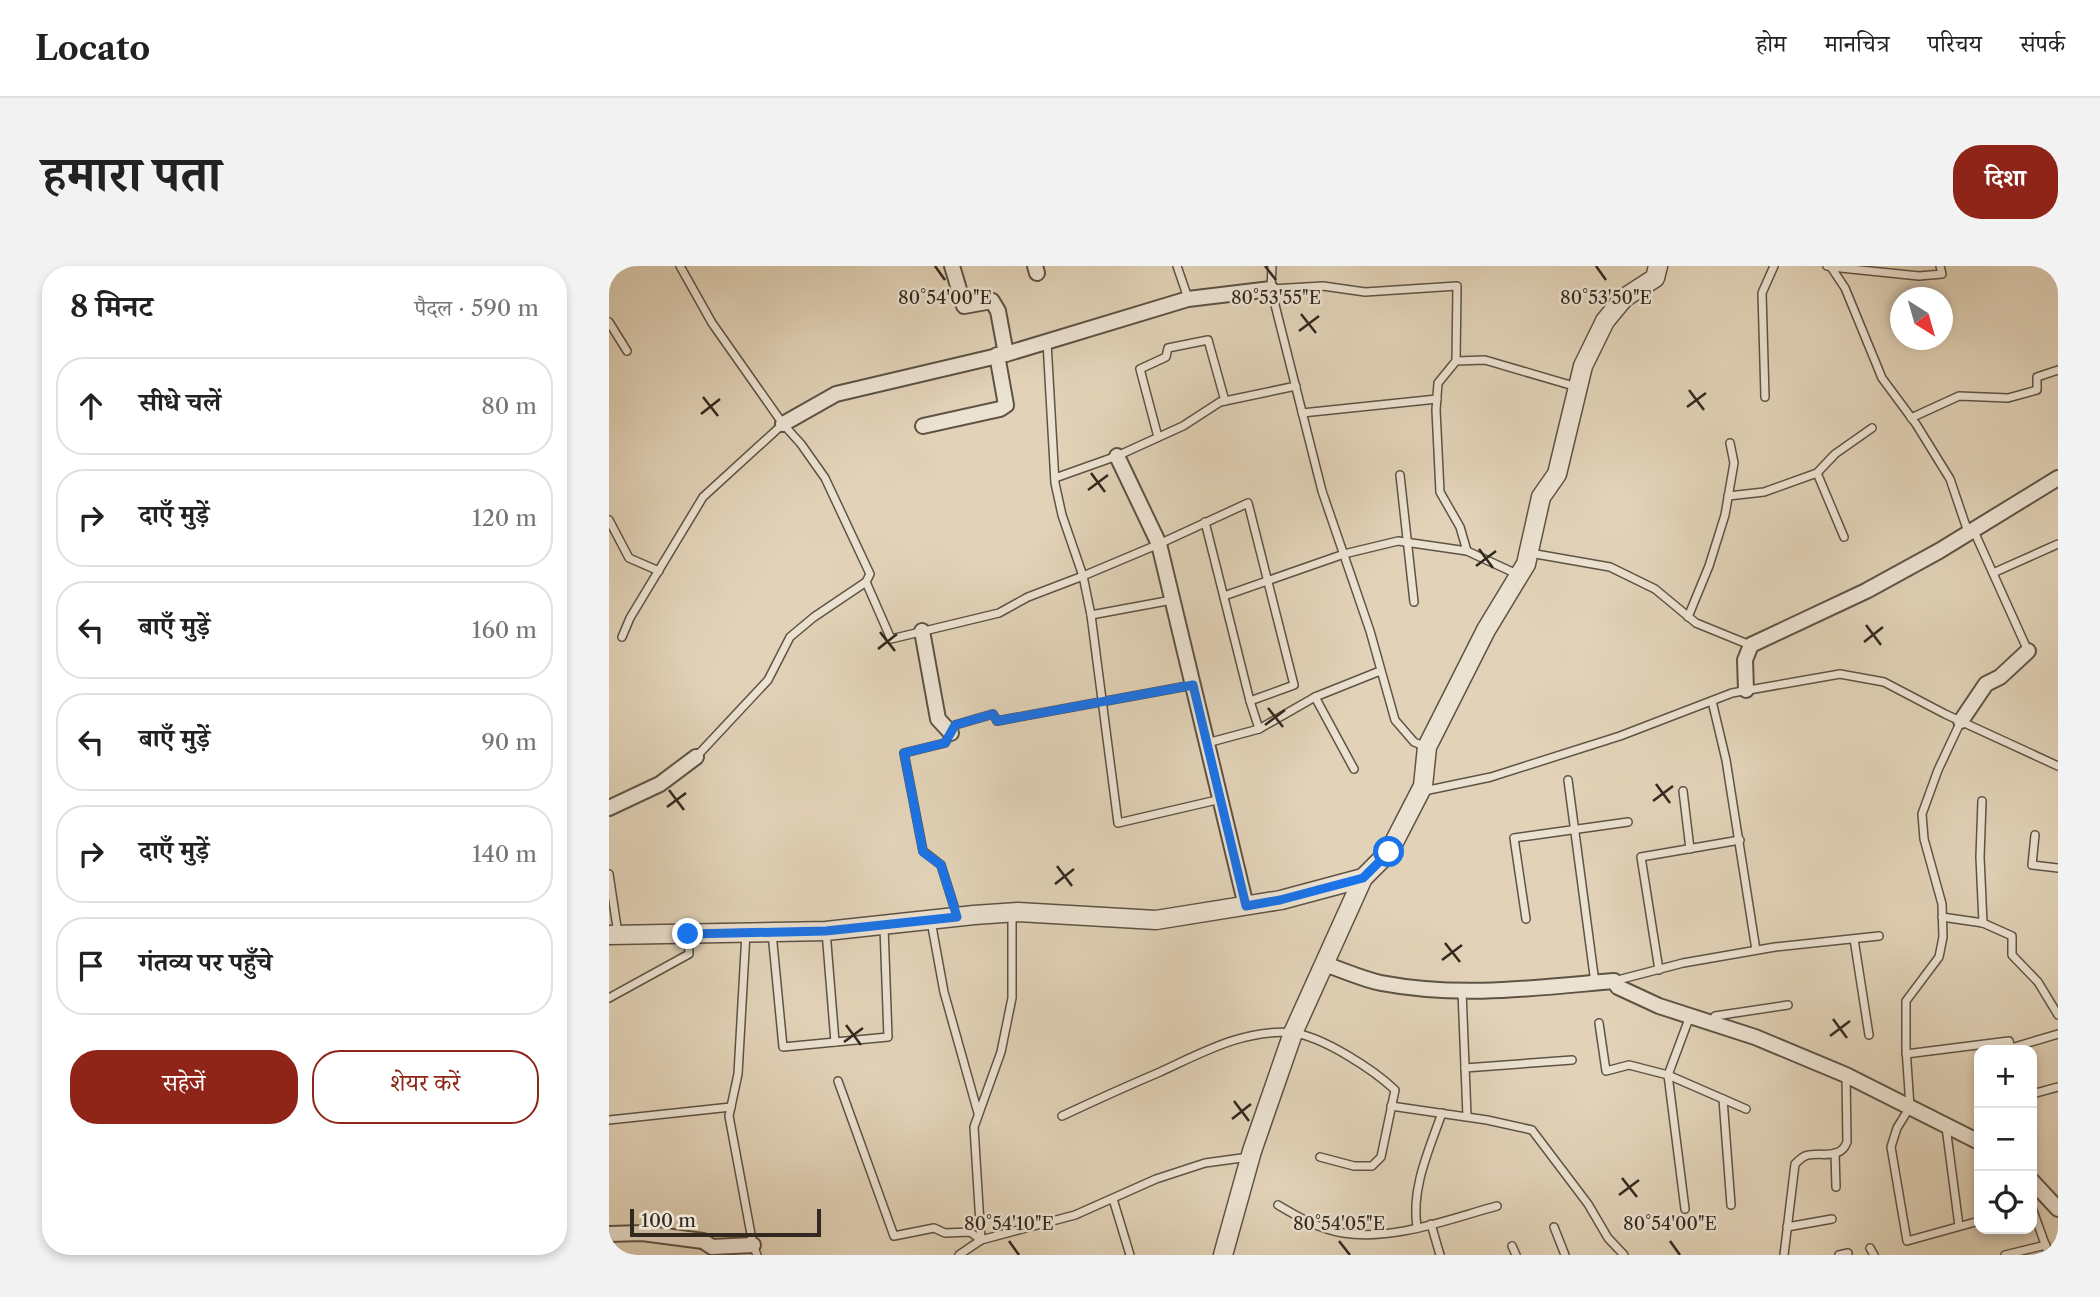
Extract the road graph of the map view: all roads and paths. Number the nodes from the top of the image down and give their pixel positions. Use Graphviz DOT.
graph roads {
  1 [pos="680,266"];
  2 [pos="952,266"];
  3 [pos="1177,266"];
  4 [pos="1272,266"];
  5 [pos="1658,266"];
  6 [pos="1775,266"];
  7 [pos="1940,266"];
  8 [pos="1829,267"];
  9 [pos="1271,289"];
  10 [pos="1188,299"];
  11 [pos="609,322"];
  12 [pos="1047,342"];
  13 [pos="627,351"];
  14 [pos="1001,355"];
  15 [pos="1455,361"];
  16 [pos="2058,370"];
  17 [pos="1296,386"];
  18 [pos="1578,387"];
  19 [pos="1765,397"];
  20 [pos="1437,399"];
  21 [pos="1225,401"];
  22 [pos="1303,413"];
  23 [pos="1911,418"];
  24 [pos="783,424"];
  25 [pos="923,426"];
  26 [pos="1872,428"];
  27 [pos="1158,438"];
  28 [pos="1730,443"];
  29 [pos="1117,456"];
  30 [pos="1817,473"];
  31 [pos="1400,475"];
  32 [pos="1055,478"];
  33 [pos="2058,478"];
  34 [pos="1728,496"];
  35 [pos="609,520"];
  36 [pos="1205,522"];
  37 [pos="1971,530"];
  38 [pos="1844,537"];
  39 [pos="1407,542"];
  40 [pos="1159,544"];
  41 [pos="2058,544"];
  42 [pos="1467,551"];
  43 [pos="1528,553"];
  44 [pos="1344,554"];
  45 [pos="659,571"];
  46 [pos="1993,573"];
  47 [pos="1519,575"];
  48 [pos="1083,576"];
  49 [pos="1268,580"];
  50 [pos="866,582"];
  51 [pos="1224,596"];
  52 [pos="1173,600"];
  53 [pos="1413,602"];
  54 [pos="1091,615"];
  55 [pos="1688,617"];
  56 [pos="922,631"];
  57 [pos="622,637"];
  58 [pos="1751,645"];
  59 [pos="2028,651"];
  60 [pos="1380,671"];
  61 [pos="1193,685"];
  62 [pos="1746,690"];
  63 [pos="1315,697"];
  64 [pos="1250,701"];
  65 [pos="1712,701"];
  66 [pos="1102,703"];
  67 [pos="1961,721"];
  68 [pos="1259,729"];
  69 [pos="951,733"];
  70 [pos="1207,743"];
  71 [pos="1427,747"];
  72 [pos="696,757"];
  73 [pos="2058,766"];
  74 [pos="1353,769"];
  75 [pos="1568,780"];
  76 [pos="1683,791"];
  77 [pos="1420,792"];
  78 [pos="1221,799"];
  79 [pos="1982,801"];
  80 [pos="609,808"];
  81 [pos="1628,822"];
  82 [pos="1574,830"];
  83 [pos="2035,835"];
  84 [pos="1740,840"];
  85 [pos="1690,849"];
  86 [pos="2058,868"];
  87 [pos="609,874"];
  88 [pos="1363,878"];
  89 [pos="1246,906"];
  90 [pos="1012,912"];
  91 [pos="1942,916"];
  92 [pos="957,917"];
  93 [pos="1526,919"];
  94 [pos="931,920"];
  95 [pos="1983,923"];
  96 [pos="884,926"];
  97 [pos="826,931"];
  98 [pos="746,932"];
  99 [pos="772,933"];
  100 [pos="688,934"];
  101 [pos="613,935"];
  102 [pos="1879,936"];
  103 [pos="1854,939"];
  104 [pos="1756,950"];
  105 [pos="1324,964"];
  106 [pos="1659,970"];
  107 [pos="1614,981"];
  108 [pos="1595,983"];
  109 [pos="1462,991"];
  110 [pos="609,998"];
  111 [pos="1788,1005"];
  112 [pos="2058,1015"];
  113 [pos="1690,1016"];
  114 [pos="1599,1023"];
  115 [pos="1712,1023"];
  116 [pos="1293,1033"];
  117 [pos="2058,1034"];
  118 [pos="1869,1035"];
  119 [pos="835,1042"];
  120 [pos="1906,1054"];
  121 [pos="1571,1060"];
  122 [pos="1465,1068"];
  123 [pos="1668,1075"];
  124 [pos="1846,1075"];
  125 [pos="838,1081"];
  126 [pos="2058,1087"];
  127 [pos="2037,1093"];
  128 [pos="1723,1099"];
  129 [pos="1391,1106"];
  130 [pos="731,1107"];
  131 [pos="1910,1107"];
  132 [pos="1746,1109"];
  133 [pos="1441,1113"];
  134 [pos="978,1115"];
  135 [pos="1062,1116"];
  136 [pos="1467,1116"];
  137 [pos="609,1120"];
  138 [pos="1946,1125"];
  139 [pos="1974,1139"];
  140 [pos="1835,1153"];
  141 [pos="1250,1157"];
  142 [pos="1320,1157"];
  143 [pos="1836,1187"];
  144 [pos="2037,1187"];
  145 [pos="1113,1199"];
  146 [pos="1278,1205"];
  147 [pos="1731,1205"];
  148 [pos="1497,1206"];
  149 [pos="1685,1209"];
  150 [pos="2058,1209"];
  151 [pos="1832,1219"];
  152 [pos="2037,1220"];
  153 [pos="1974,1222"];
  154 [pos="1431,1224"];
  155 [pos="1959,1226"];
  156 [pos="1417,1227"];
  157 [pos="1554,1227"];
  158 [pos="1787,1227"];
  159 [pos="609,1234"];
  160 [pos="982,1240"];
  161 [pos="2046,1245"];
  162 [pos="1512,1246"];
  163 [pos="755,1250"];
  164 [pos="959,1255"];
  165 [pos="1130,1255"];
  166 [pos="1223,1255"];
  167 [pos="1440,1255"];
  168 [pos="1516,1255"];
  169 [pos="1565,1255"];
  170 [pos="1624,1255"];
  171 [pos="1784,1255"];
  172 [pos="2005,1255"];
  173 [pos="2049,1255"];
  1 -- 24 [label="lane"];
  2 -- 14 [label="street"];
  3 -- 10 [label="lane"];
  4 -- 9 [label="lane"];
  5 -- 18 [label="street"];
  6 -- 19 [label="lane"];
  7 -- 8 [label="lane"];
  8 -- 23 [label="lane"];
  9 -- 10 [label="street"];
  9 -- 15 [label="lane"];
  9 -- 17 [label="lane"];
  10 -- 12 [label="street"];
  11 -- 13 [label="lane"];
  12 -- 14 [label="street"];
  12 -- 32 [label="lane"];
  14 -- 24 [label="street"];
  14 -- 25 [label="street"];
  15 -- 18 [label="lane"];
  15 -- 20 [label="lane"];
  16 -- 23 [label="lane"];
  17 -- 21 [label="lane"];
  17 -- 22 [label="lane"];
  18 -- 43 [label="street"];
  20 -- 22 [label="lane"];
  20 -- 42 [label="lane"];
  21 -- 27 [label="lane"];
  21 -- 27 [label="lane"];
  22 -- 44 [label="lane"];
  23 -- 37 [label="lane"];
  24 -- 45 [label="lane"];
  24 -- 50 [label="lane"];
  26 -- 30 [label="lane"];
  27 -- 29 [label="lane"];
  28 -- 34 [label="lane"];
  29 -- 32 [label="lane"];
  29 -- 40 [label="street"];
  30 -- 34 [label="lane"];
  30 -- 38 [label="lane"];
  31 -- 39 [label="lane"];
  32 -- 48 [label="lane"];
  33 -- 37 [label="street"];
  34 -- 55 [label="lane"];
  35 -- 45 [label="lane"];
  36 -- 40 [label="lane"];
  36 -- 49 [label="lane"];
  36 -- 51 [label="lane"];
  37 -- 46 [label="lane"];
  37 -- 58 [label="street"];
  39 -- 42 [label="lane"];
  39 -- 44 [label="lane"];
  39 -- 53 [label="lane"];
  40 -- 48 [label="lane"];
  40 -- 52 [label="street"];
  41 -- 46 [label="lane"];
  42 -- 47 [label="lane"];
  43 -- 47 [label="street"];
  43 -- 55 [label="lane"];
  44 -- 49 [label="lane"];
  44 -- 60 [label="lane"];
  45 -- 57 [label="lane"];
  46 -- 59 [label="lane"];
  47 -- 71 [label="street"];
  48 -- 54 [label="lane"];
  48 -- 56 [label="lane"];
  49 -- 51 [label="lane"];
  49 -- 64 [label="lane"];
  50 -- 56 [label="lane"];
  50 -- 72 [label="lane"];
  51 -- 64 [label="lane"];
  52 -- 54 [label="lane"];
  52 -- 61 [label="street"];
  54 -- 66 [label="lane"];
  55 -- 58 [label="lane"];
  56 -- 69 [label="street"];
  58 -- 62 [label="street"];
  59 -- 67 [label="street"];
  60 -- 63 [label="lane"];
  60 -- 71 [label="lane"];
  61 -- 66 [label="lane"];
  61 -- 70 [label="street"];
  62 -- 65 [label="lane"];
  62 -- 67 [label="lane"];
  63 -- 68 [label="lane"];
  63 -- 74 [label="lane"];
  64 -- 68 [label="lane"];
  65 -- 77 [label="lane"];
  65 -- 84 [label="lane"];
  66 -- 69 [label="lane"];
  66 -- 78 [label="lane"];
  67 -- 73 [label="lane"];
  67 -- 91 [label="lane"];
  68 -- 70 [label="lane"];
  69 -- 92 [label="lane"];
  70 -- 78 [label="street"];
  71 -- 77 [label="street"];
  72 -- 80 [label="street"];
  75 -- 82 [label="lane"];
  76 -- 85 [label="lane"];
  77 -- 88 [label="street"];
  78 -- 89 [label="street"];
  79 -- 95 [label="lane"];
  81 -- 82 [label="lane"];
  82 -- 93 [label="lane"];
  82 -- 108 [label="lane"];
  83 -- 86 [label="lane"];
  84 -- 85 [label="lane"];
  84 -- 104 [label="lane"];
  85 -- 106 [label="lane"];
  87 -- 101 [label="lane"];
  88 -- 89 [label="street"];
  88 -- 105 [label="street"];
  89 -- 90 [label="street"];
  90 -- 92 [label="street"];
  90 -- 134 [label="lane"];
  91 -- 95 [label="lane"];
  91 -- 120 [label="lane"];
  92 -- 94 [label="street"];
  94 -- 96 [label="street"];
  94 -- 134 [label="lane"];
  95 -- 112 [label="lane"];
  96 -- 97 [label="street"];
  96 -- 119 [label="lane"];
  97 -- 99 [label="street"];
  97 -- 119 [label="lane"];
  98 -- 99 [label="street"];
  98 -- 100 [label="street"];
  98 -- 130 [label="lane"];
  99 -- 119 [label="lane"];
  100 -- 101 [label="street"];
  100 -- 110 [label="lane"];
  102 -- 103 [label="lane"];
  103 -- 104 [label="lane"];
  103 -- 118 [label="lane"];
  104 -- 106 [label="lane"];
  105 -- 109 [label="street"];
  105 -- 116 [label="street"];
  106 -- 107 [label="lane"];
  107 -- 108 [label="street"];
  107 -- 113 [label="street"];
  108 -- 109 [label="street"];
  109 -- 122 [label="lane"];
  111 -- 115 [label="lane"];
  113 -- 115 [label="street"];
  113 -- 123 [label="lane"];
  114 -- 123 [label="lane"];
  115 -- 124 [label="street"];
  116 -- 129 [label="lane"];
  116 -- 135 [label="lane"];
  116 -- 141 [label="street"];
  117 -- 120 [label="lane"];
  120 -- 131 [label="lane"];
  121 -- 122 [label="lane"];
  122 -- 136 [label="lane"];
  123 -- 128 [label="lane"];
  123 -- 149 [label="lane"];
  124 -- 131 [label="street"];
  124 -- 140 [label="lane"];
  125 -- 160 [label="lane"];
  126 -- 127 [label="lane"];
  128 -- 132 [label="lane"];
  128 -- 147 [label="lane"];
  129 -- 133 [label="lane"];
  129 -- 142 [label="lane"];
  130 -- 137 [label="lane"];
  130 -- 163 [label="lane"];
  131 -- 138 [label="street"];
  131 -- 155 [label="lane"];
  133 -- 136 [label="lane"];
  133 -- 156 [label="lane"];
  134 -- 160 [label="lane"];
  136 -- 170 [label="lane"];
  138 -- 139 [label="street"];
  138 -- 155 [label="lane"];
  140 -- 143 [label="lane"];
  140 -- 158 [label="lane"];
  141 -- 145 [label="lane"];
  141 -- 166 [label="street"];
  144 -- 150 [label="street"];
  145 -- 160 [label="lane"];
  145 -- 165 [label="lane"];
  146 -- 156 [label="lane"];
  148 -- 154 [label="lane"];
  151 -- 158 [label="lane"];
  152 -- 161 [label="lane"];
  153 -- 155 [label="lane"];
  154 -- 156 [label="lane"];
  154 -- 167 [label="lane"];
  157 -- 169 [label="lane"];
  158 -- 171 [label="lane"];
  159 -- 163 [label="street"];
  160 -- 164 [label="lane"];
  161 -- 172 [label="lane"];
  161 -- 173 [label="lane"];
  162 -- 168 [label="lane"];
}
